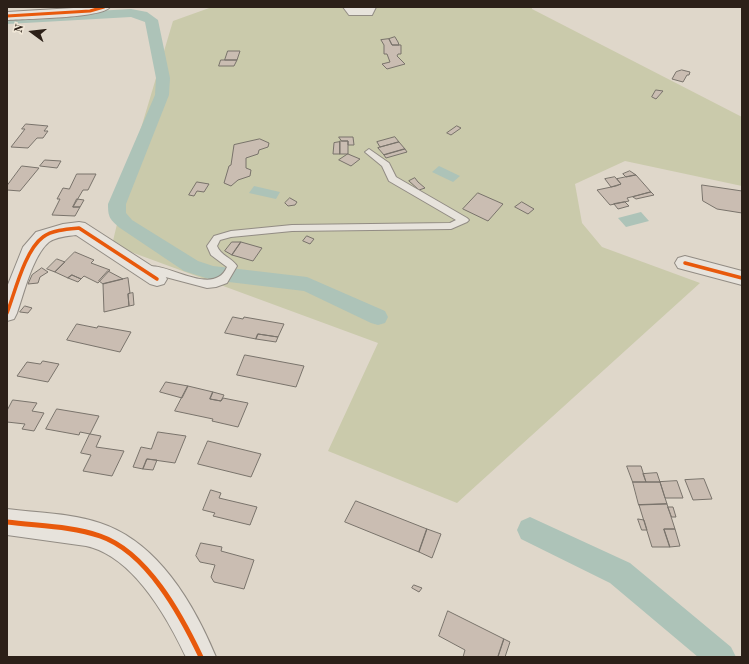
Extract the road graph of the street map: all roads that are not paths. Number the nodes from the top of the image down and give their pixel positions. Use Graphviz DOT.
graph roads {
  1 [pos="104,7"];
  2 [pos="349,7"];
  3 [pos="370,7"];
  4 [pos="7,16"];
  5 [pos="369,152"];
  6 [pos="685,264"];
  7 [pos="151,275"];
  8 [pos="742,278"];
  9 [pos="7,313"];
  10 [pos="7,522"];
  11 [pos="201,657"];
  1 -- 4 [label="street"];
  2 -- 3 [label="street"];
  5 -- 7 [label="lane"];
  6 -- 8 [label="street"];
  7 -- 9 [label="street"];
  10 -- 11 [label="street"];
}
